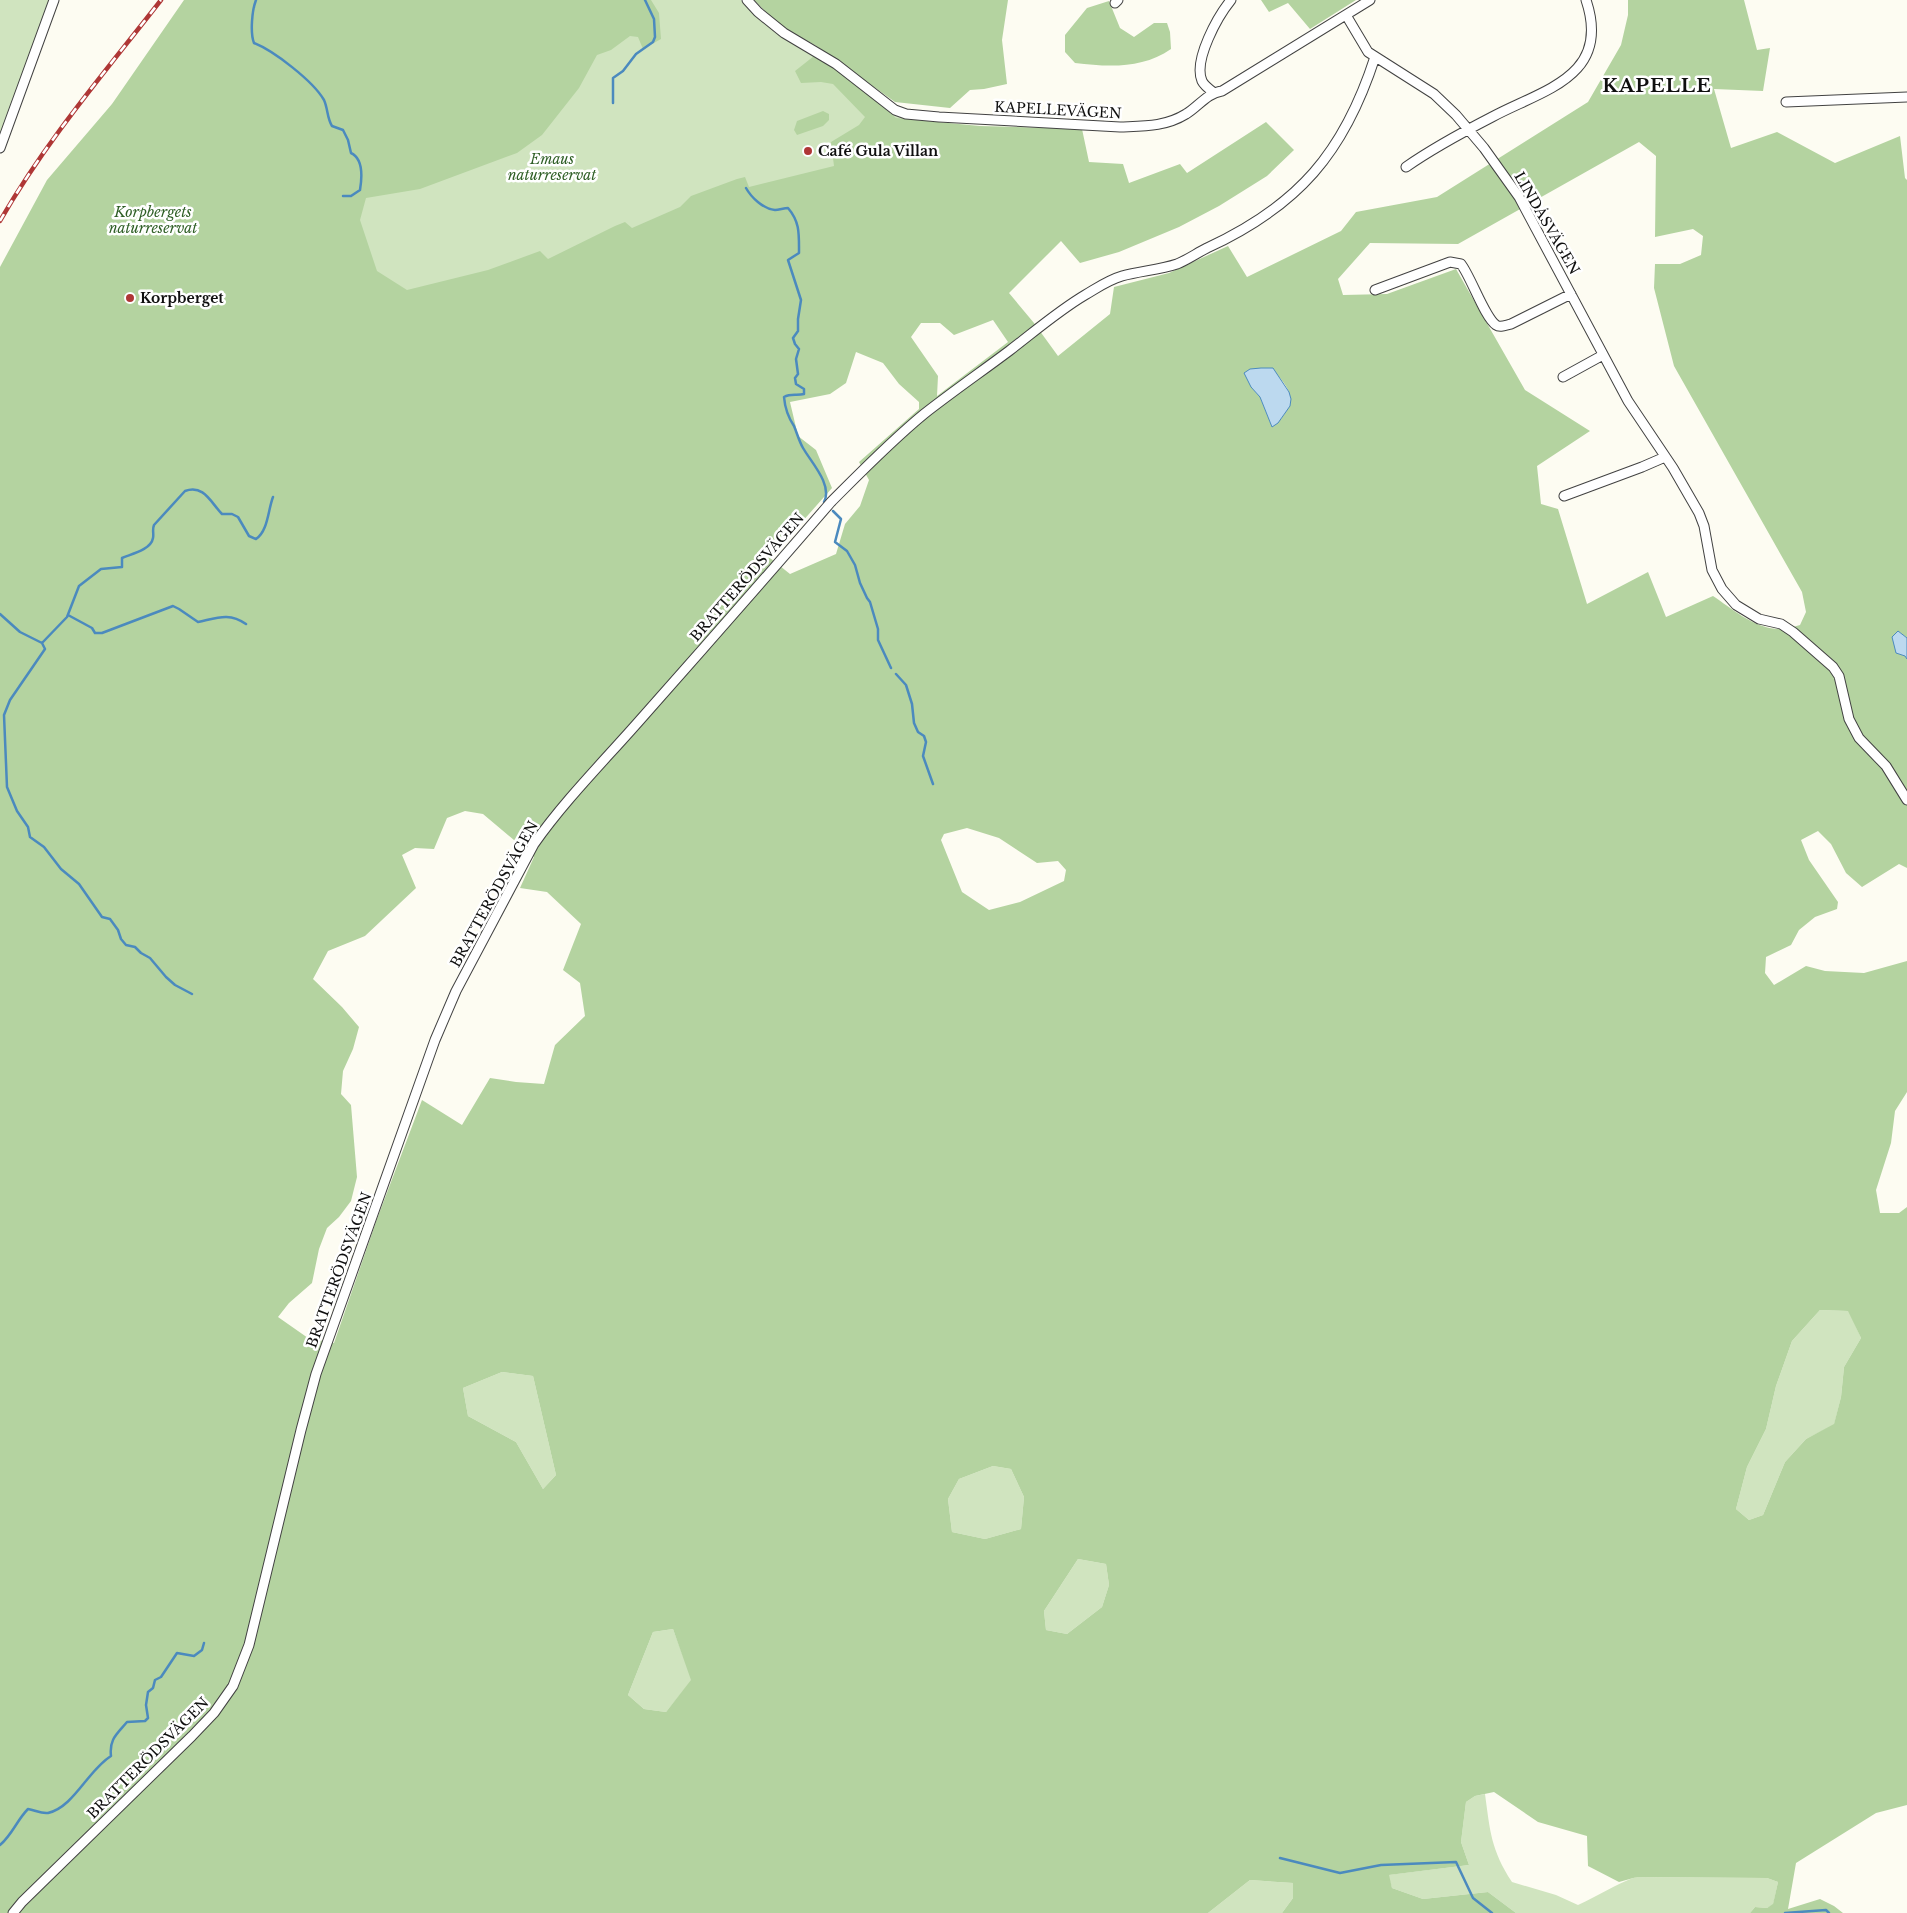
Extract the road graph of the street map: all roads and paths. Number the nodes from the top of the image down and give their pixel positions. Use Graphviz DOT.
graph roads {
  1 [pos="54,0"];
  2 [pos="747,0"];
  3 [pos="1230,0"];
  4 [pos="1370,0"];
  5 [pos="1586,0"];
  6 [pos="1346,15"];
  7 [pos="1375,57"];
  8 [pos="1213,92"];
  9 [pos="1907,97"];
  10 [pos="1786,102"];
  11 [pos="1468,130"];
  12 [pos="0,148"];
  13 [pos="1406,167"];
  14 [pos="1375,290"];
  15 [pos="1571,294"];
  16 [pos="1603,355"];
  17 [pos="1563,377"];
  18 [pos="1665,456"];
  19 [pos="1564,496"];
  20 [pos="1907,800"];
  21 [pos="13,1913"];
  1 -- 12 [label="street"];
  2 -- 8 [label="street, KAPELLEVÄGEN"];
  3 -- 8 [label="street"];
  4 -- 6 [label="street, KAPELLEVÄGEN"];
  5 -- 11 [label="street"];
  6 -- 7 [label="street, LINDÅSVÄGEN"];
  6 -- 8 [label="street, KAPELLEVÄGEN"];
  7 -- 11 [label="street, LINDÅSVÄGEN"];
  7 -- 21 [label="street, BRATTERÖDSVÄGEN"];
  9 -- 10 [label="street"];
  11 -- 13 [label="street"];
  11 -- 15 [label="street, LINDÅSVÄGEN"];
  14 -- 15 [label="street"];
  15 -- 16 [label="street, LINDÅSVÄGEN"];
  16 -- 17 [label="street"];
  16 -- 18 [label="street, LINDÅSVÄGEN"];
  18 -- 19 [label="street"];
  18 -- 20 [label="street, LINDÅSVÄGEN"];
}
